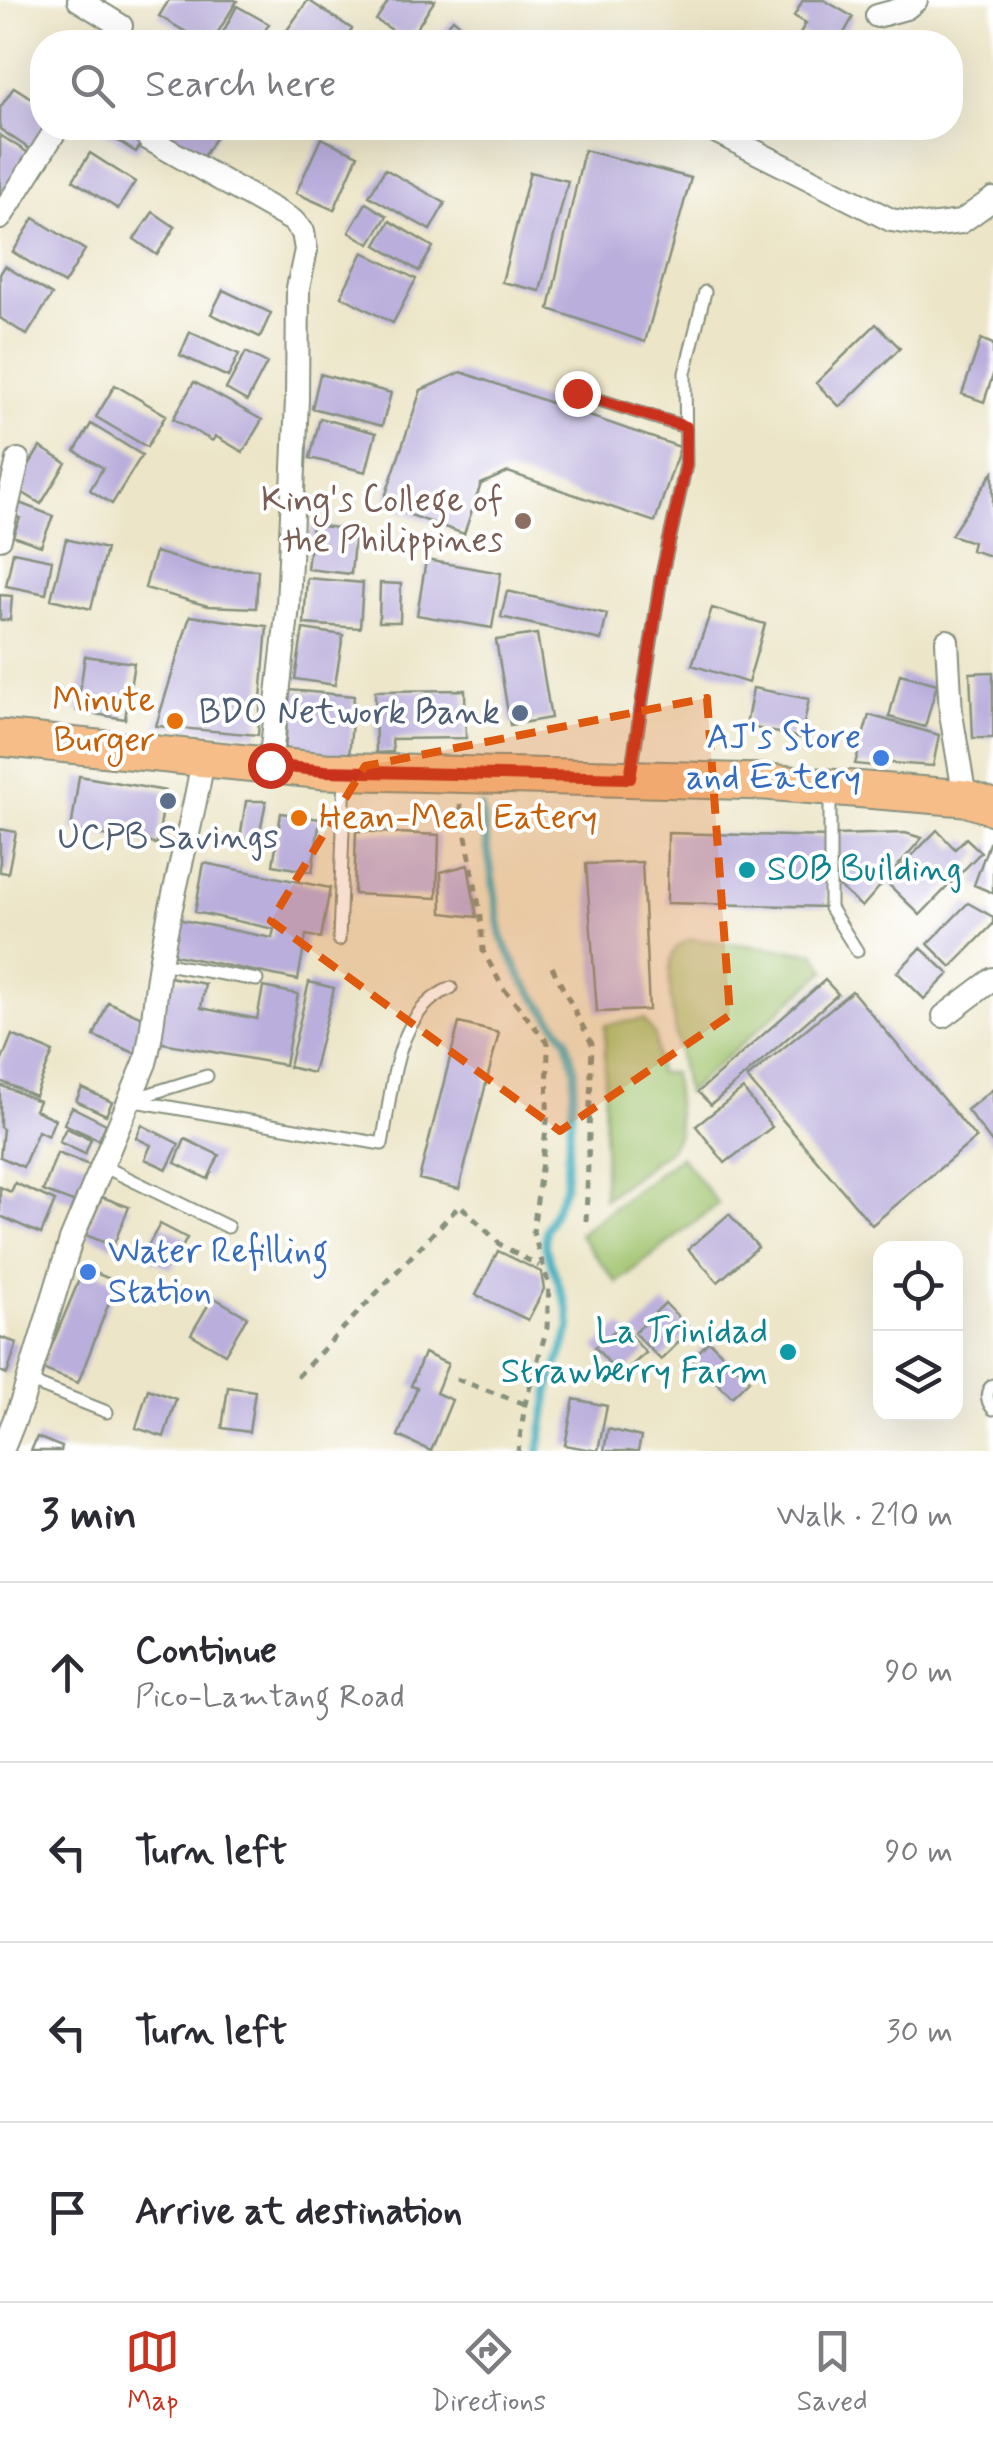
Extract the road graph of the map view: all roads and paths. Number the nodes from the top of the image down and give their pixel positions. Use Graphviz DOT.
graph roads {
  1 [pos="80,0"];
  2 [pos="916,0"];
  3 [pos="877,16"];
  4 [pos="119,30"];
  5 [pos="50,140"];
  6 [pos="151,140"];
  7 [pos="733,140"];
  8 [pos="993,199"];
  9 [pos="0,218"];
  10 [pos="705,292"];
  11 [pos="577,393"];
  12 [pos="686,427"];
  13 [pos="18,460"];
  14 [pos="0,538"];
  15 [pos="947,641"];
  16 [pos="0,738"];
  17 [pos="203,759"];
  18 [pos="270,765"];
  19 [pos="345,772"];
  20 [pos="468,775"];
  21 [pos="630,778"];
  22 [pos="830,787"];
  23 [pos="979,803"];
  24 [pos="338,940"];
  25 [pos="856,951"];
  26 [pos="160,963"];
  27 [pos="552,966"];
  28 [pos="993,979"];
  29 [pos="257,980"];
  30 [pos="451,988"];
  31 [pos="944,1016"];
  32 [pos="207,1076"];
  33 [pos="128,1100"];
  34 [pos="103,1166"];
  35 [pos="586,1224"];
  36 [pos="228,1227"];
  37 [pos="542,1267"];
  38 [pos="296,1377"];
  39 [pos="456,1379"];
  40 [pos="28,1381"];
  41 [pos="993,1384"];
  42 [pos="525,1404"];
  43 [pos="993,1409"];
  44 [pos="107,1412"];
  45 [pos="2,1451"];
  46 [pos="518,1451"];
  1 -- 4 [label="street"];
  2 -- 3 [label="street"];
  5 -- 9 [label="street"];
  6 -- 18 [label="street"];
  7 -- 8 [label="street"];
  10 -- 12 [label="lane"];
  11 -- 12 [label="lane"];
  12 -- 21 [label="lane"];
  13 -- 14 [label="street"];
  15 -- 23 [label="street"];
  16 -- 17 [label="main road"];
  17 -- 18 [label="main road"];
  17 -- 26 [label="street"];
  18 -- 19 [label="main road"];
  19 -- 20 [label="main road"];
  19 -- 24 [label="lane"];
  20 -- 21 [label="main road"];
  20 -- 37 [label="path"];
  21 -- 22 [label="main road"];
  22 -- 23 [label="main road"];
  22 -- 25 [label="lane"];
  26 -- 29 [label="lane"];
  26 -- 33 [label="street"];
  27 -- 35 [label="path"];
  28 -- 31 [label="street"];
  30 -- 33 [label="lane"];
  32 -- 33 [label="lane"];
  33 -- 34 [label="street"];
  34 -- 36 [label="lane"];
  34 -- 40 [label="street"];
  37 -- 38 [label="path"];
  37 -- 42 [label="path"];
  39 -- 42 [label="path"];
  40 -- 44 [label="lane"];
  40 -- 45 [label="street"];
  41 -- 43 [label="lane"];
  42 -- 46 [label="path"];
}
